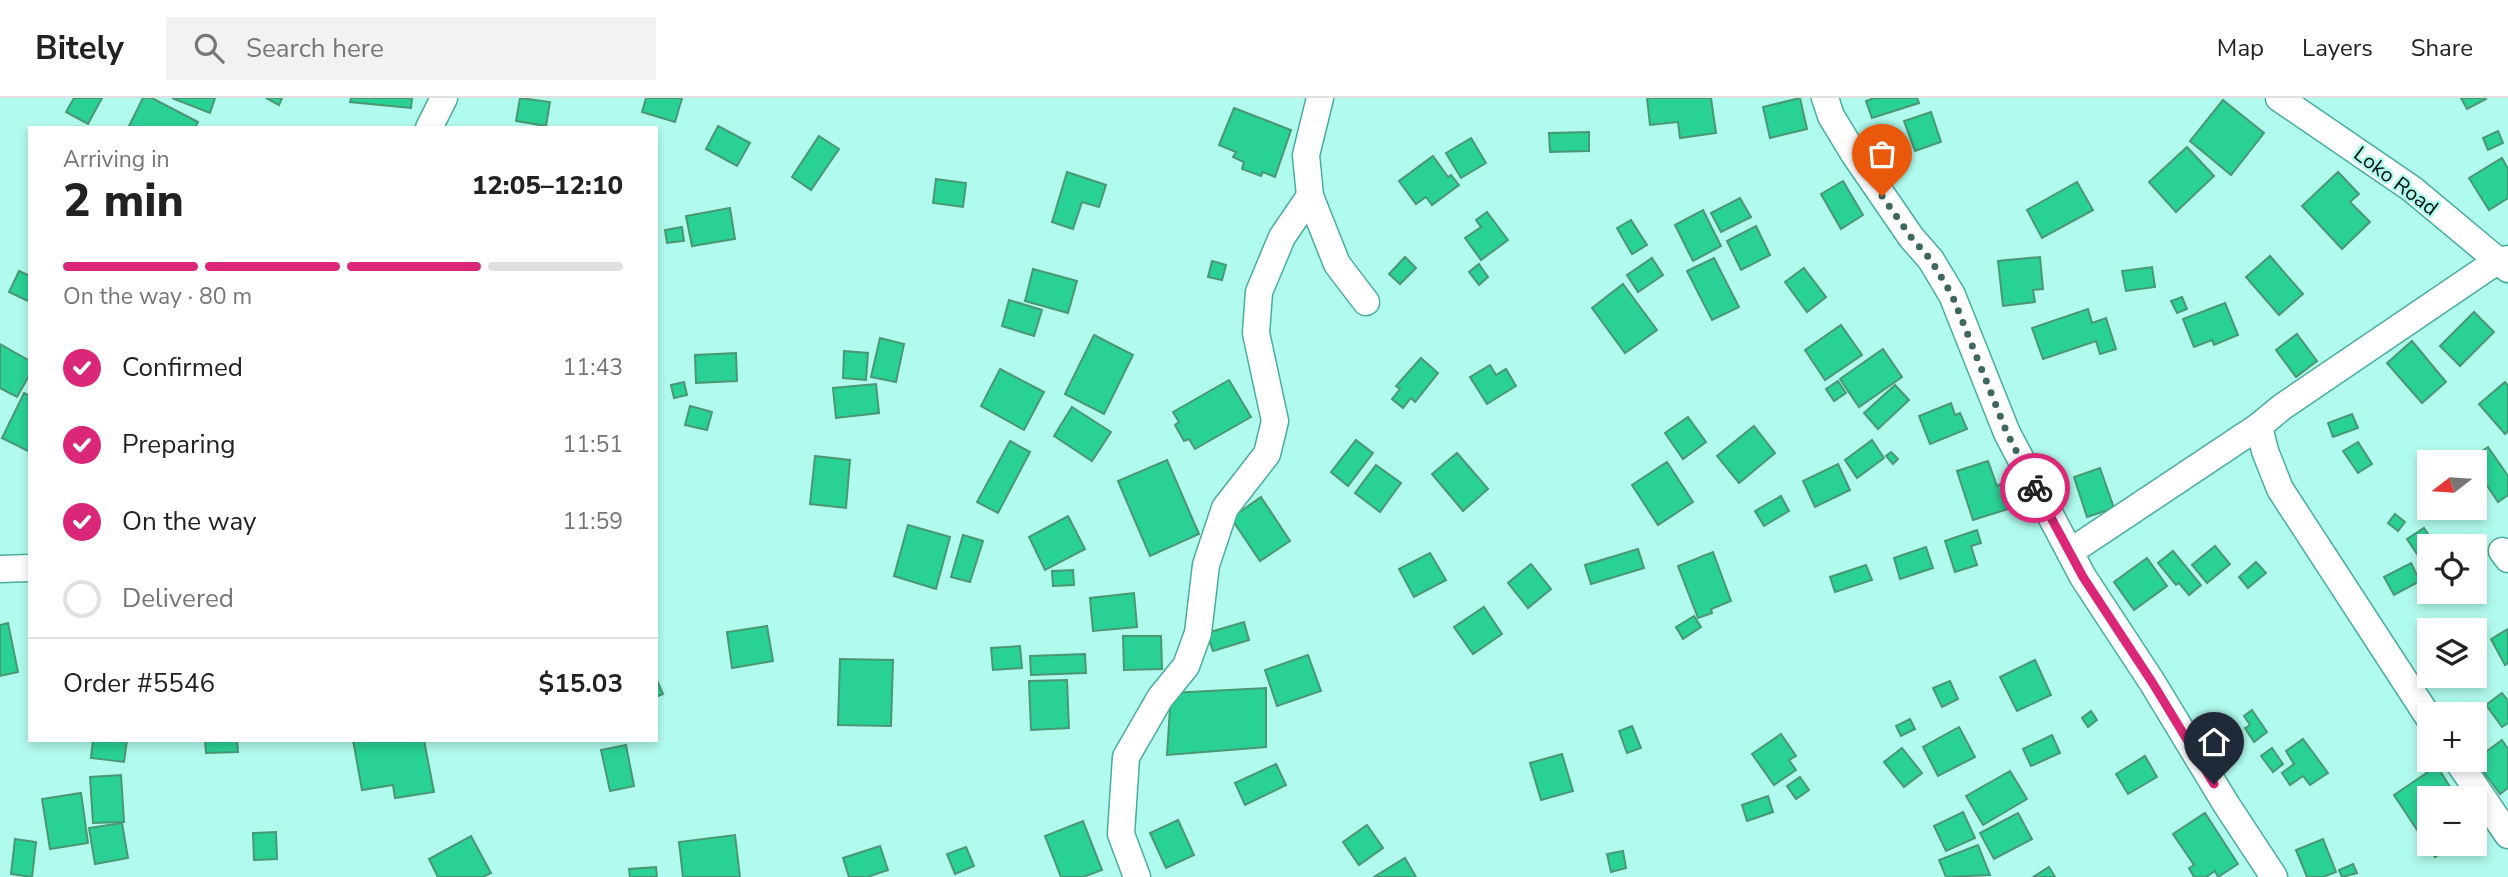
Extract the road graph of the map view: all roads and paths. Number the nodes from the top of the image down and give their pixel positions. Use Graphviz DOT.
graph roads {
  1 [pos="444,98"];
  2 [pos="1320,98"];
  3 [pos="1825,98"];
  4 [pos="2279,98"];
  5 [pos="430,126"];
  6 [pos="1310,196"];
  7 [pos="2504,263"];
  8 [pos="1366,302"];
  9 [pos="2259,426"];
  10 [pos="2070,552"];
  11 [pos="28,568"];
  12 [pos="0,569"];
  13 [pos="2419,702"];
  14 [pos="2465,772"];
  15 [pos="2508,835"];
  16 [pos="1137,877"];
  17 [pos="2274,877"];
  1 -- 5 [label="street"];
  2 -- 6 [label="street"];
  3 -- 10 [label="street"];
  4 -- 7 [label="street, Loko Road"];
  6 -- 8 [label="street"];
  6 -- 16 [label="street"];
  7 -- 9 [label="street"];
  9 -- 10 [label="street"];
  9 -- 13 [label="street"];
  10 -- 17 [label="street"];
  11 -- 12 [label="street"];
  14 -- 15 [label="street"];
}
